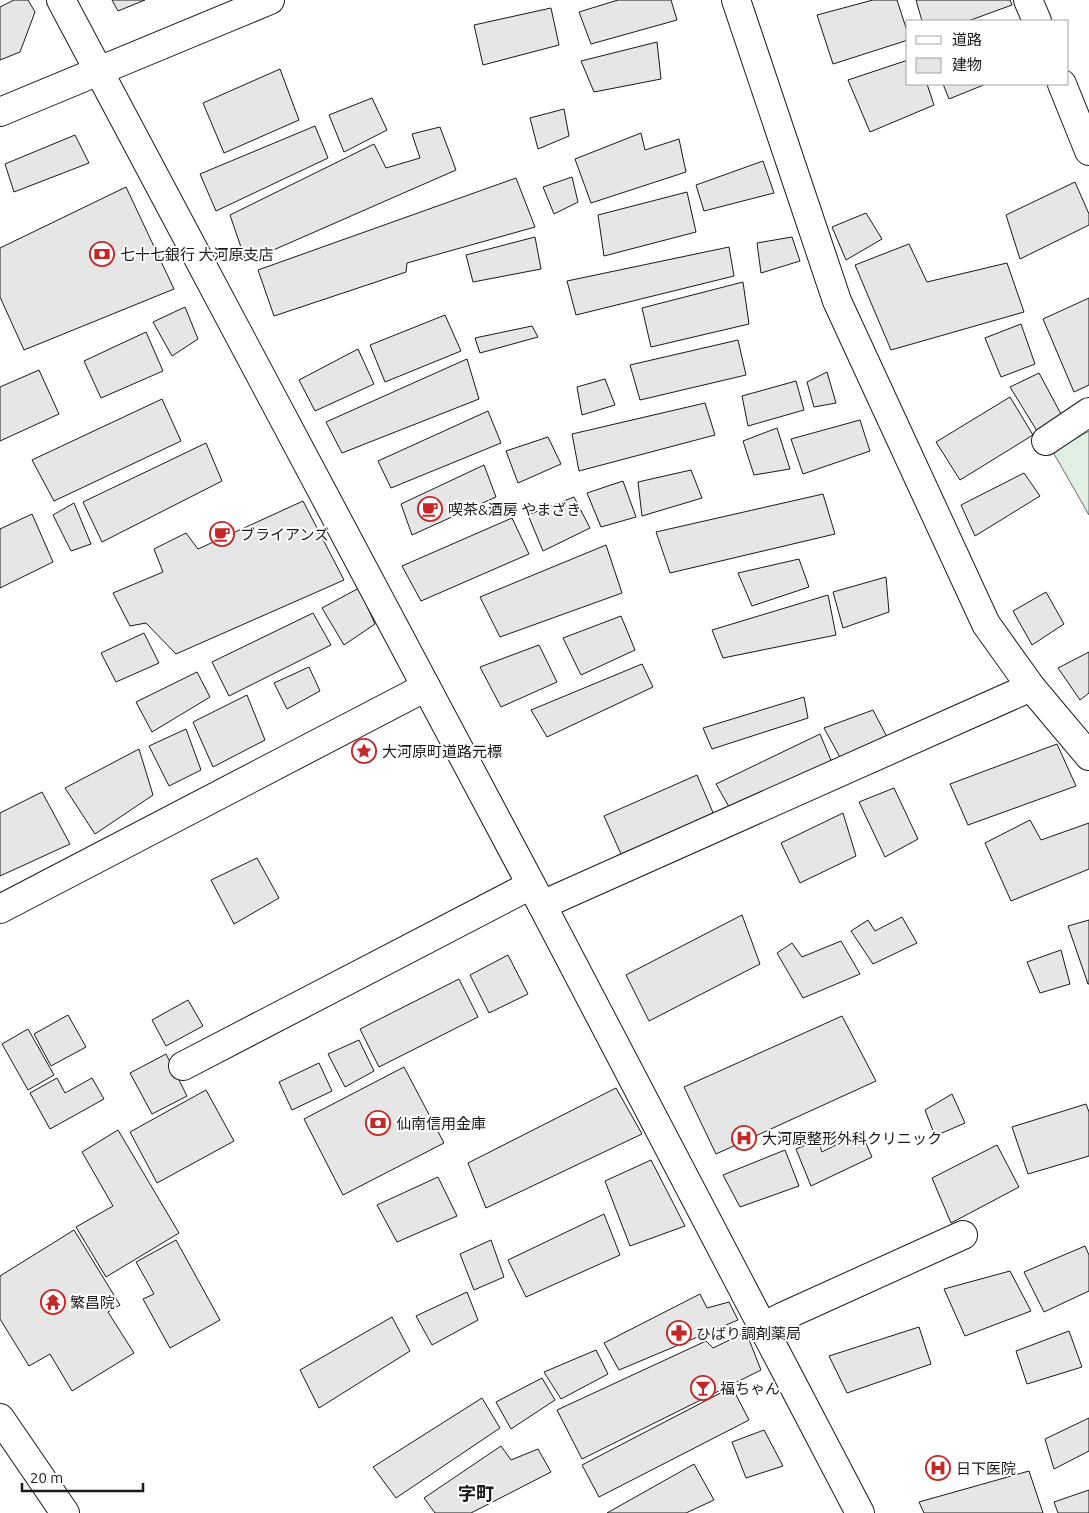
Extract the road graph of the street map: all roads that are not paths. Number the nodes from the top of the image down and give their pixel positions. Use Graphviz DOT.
graph roads {
  1 [pos="61,0"];
  2 [pos="270,0"];
  3 [pos="736,0"];
  4 [pos="1028,0"];
  5 [pos="1037,20"];
  6 [pos="100,72"];
  7 [pos="1062,85"];
  8 [pos="0,112"];
  9 [pos="1089,150"];
  10 [pos="1089,412"];
  11 [pos="1046,441"];
  12 [pos="426,687"];
  13 [pos="1031,687"];
  14 [pos="1089,756"];
  15 [pos="536,895"];
  16 [pos="0,909"];
  17 [pos="182,1066"];
  18 [pos="963,1235"];
  19 [pos="763,1327"];
  20 [pos="0,1418"];
  21 [pos="65,1513"];
  22 [pos="860,1513"];
  1 -- 6 [label="street"];
  2 -- 6 [label="street"];
  3 -- 13 [label="street"];
  4 -- 5 [label="street"];
  6 -- 8 [label="street"];
  6 -- 12 [label="street"];
  7 -- 9 [label="street"];
  10 -- 11 [label="street"];
  12 -- 15 [label="street"];
  12 -- 16 [label="street"];
  13 -- 14 [label="street"];
  13 -- 15 [label="street"];
  15 -- 17 [label="street"];
  15 -- 19 [label="street"];
  18 -- 19 [label="street"];
  19 -- 22 [label="street"];
  20 -- 21 [label="street"];
}
